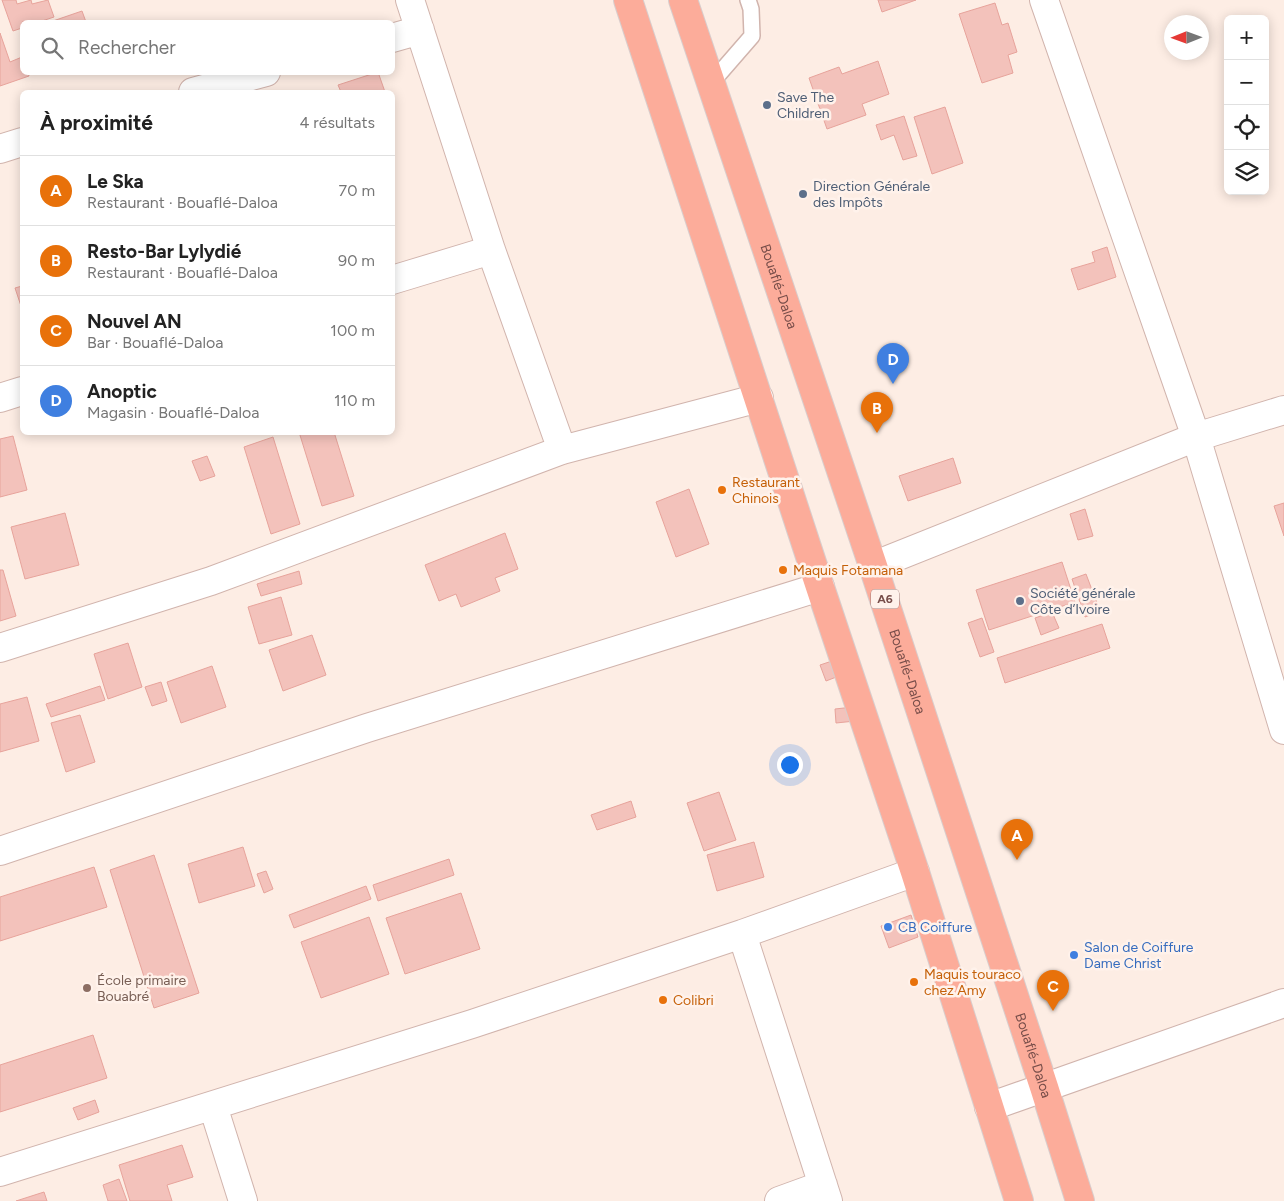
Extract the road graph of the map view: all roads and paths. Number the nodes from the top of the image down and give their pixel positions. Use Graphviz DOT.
graph roads {
  1 [pos="410,0"];
  2 [pos="628,0"];
  3 [pos="683,0"];
  4 [pos="748,0"];
  5 [pos="1044,0"];
  6 [pos="420,30"];
  7 [pos="395,37"];
  8 [pos="255,75"];
  9 [pos="712,82"];
  10 [pos="199,90"];
  11 [pos="20,143"];
  12 [pos="0,149"];
  13 [pos="491,250"];
  14 [pos="395,279"];
  15 [pos="20,392"];
  16 [pos="0,398"];
  17 [pos="759,398"];
  18 [pos="1284,410"];
  19 [pos="1196,438"];
  20 [pos="562,450"];
  21 [pos="874,566"];
  22 [pos="820,587"];
  23 [pos="0,648"];
  24 [pos="1284,730"];
  25 [pos="0,851"];
  26 [pos="915,872"];
  27 [pos="742,934"];
  28 [pos="1284,1003"];
  29 [pos="1044,1087"];
  30 [pos="213,1106"];
  31 [pos="989,1107"];
  32 [pos="0,1172"];
  33 [pos="825,1193"];
  34 [pos="243,1201"];
  35 [pos="779,1201"];
  36 [pos="1019,1201"];
  37 [pos="1080,1201"];
  1 -- 6 [label="street"];
  2 -- 17 [label="highway"];
  3 -- 9 [label="highway, Bouaflé-Daloa / A6"];
  4 -- 9 [label="lane"];
  5 -- 19 [label="street"];
  6 -- 7 [label="street"];
  6 -- 13 [label="street"];
  8 -- 10 [label="street"];
  9 -- 21 [label="highway, Bouaflé-Daloa / A6"];
  11 -- 12 [label="street"];
  13 -- 14 [label="street"];
  13 -- 20 [label="street"];
  15 -- 16 [label="street"];
  17 -- 20 [label="street"];
  17 -- 22 [label="highway"];
  18 -- 19 [label="street"];
  19 -- 21 [label="street"];
  19 -- 24 [label="street"];
  20 -- 23 [label="street"];
  21 -- 29 [label="highway, Bouaflé-Daloa / A6"];
  22 -- 25 [label="street"];
  22 -- 26 [label="highway"];
  26 -- 27 [label="street"];
  26 -- 31 [label="highway"];
  27 -- 30 [label="street"];
  27 -- 33 [label="street"];
  28 -- 29 [label="street"];
  29 -- 31 [label="street"];
  29 -- 37 [label="highway, Bouaflé-Daloa / A6"];
  30 -- 32 [label="street"];
  30 -- 34 [label="street"];
  31 -- 36 [label="highway"];
  33 -- 35 [label="street"];
}
